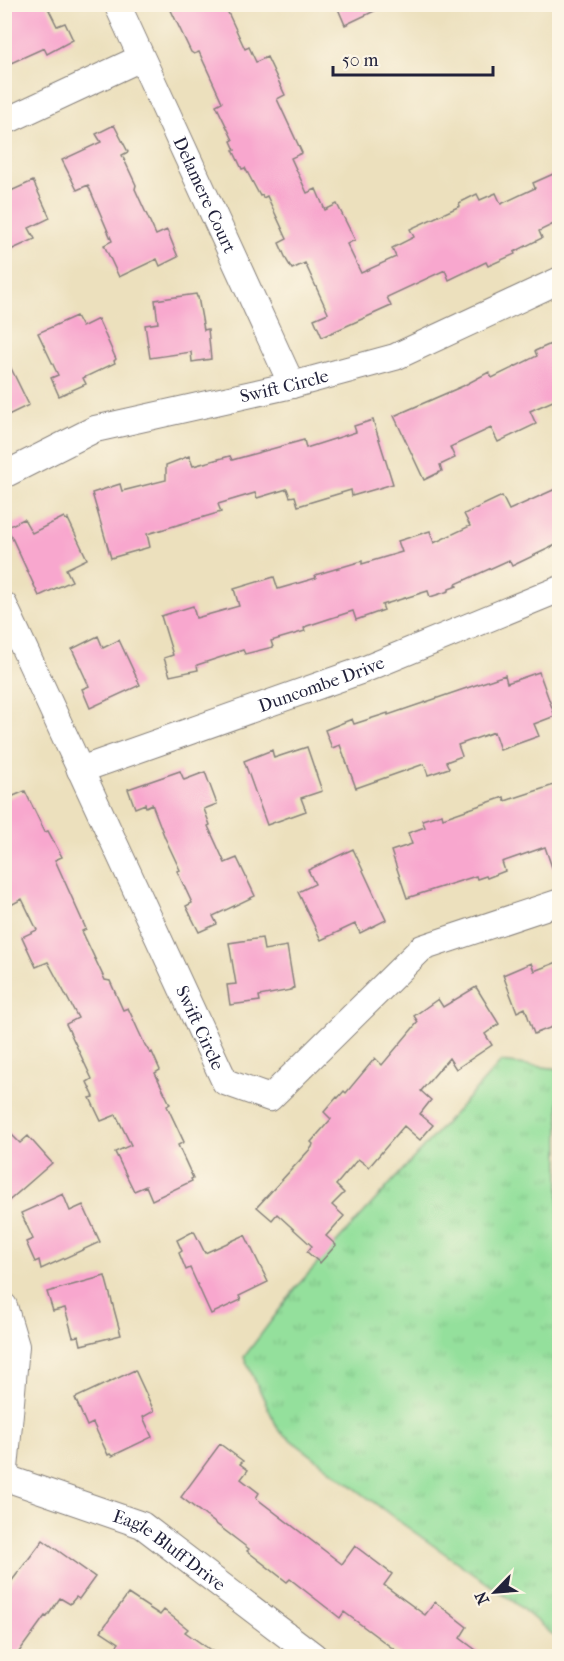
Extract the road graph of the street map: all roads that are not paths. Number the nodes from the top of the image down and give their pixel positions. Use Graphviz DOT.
graph roads {
  1 [pos="117,4"];
  2 [pos="141,58"];
  3 [pos="4,122"];
  4 [pos="560,280"];
  5 [pos="292,385"];
  6 [pos="4,475"];
  7 [pos="560,589"];
  8 [pos="4,605"];
  9 [pos="80,770"];
  10 [pos="560,902"];
  11 [pos="4,1306"];
  12 [pos="5,1479"];
  13 [pos="314,1656"];
  1 -- 2 [label="street, Delamere Court"];
  2 -- 3 [label="street"];
  2 -- 5 [label="street, Delamere Court"];
  4 -- 5 [label="street, Swift Circle"];
  5 -- 6 [label="street, Swift Circle"];
  7 -- 9 [label="street, Duncombe Drive"];
  8 -- 9 [label="street, Swift Circle"];
  9 -- 10 [label="street, Swift Circle"];
  11 -- 12 [label="street"];
  12 -- 13 [label="street, Eagle Bluff Drive"];
}
